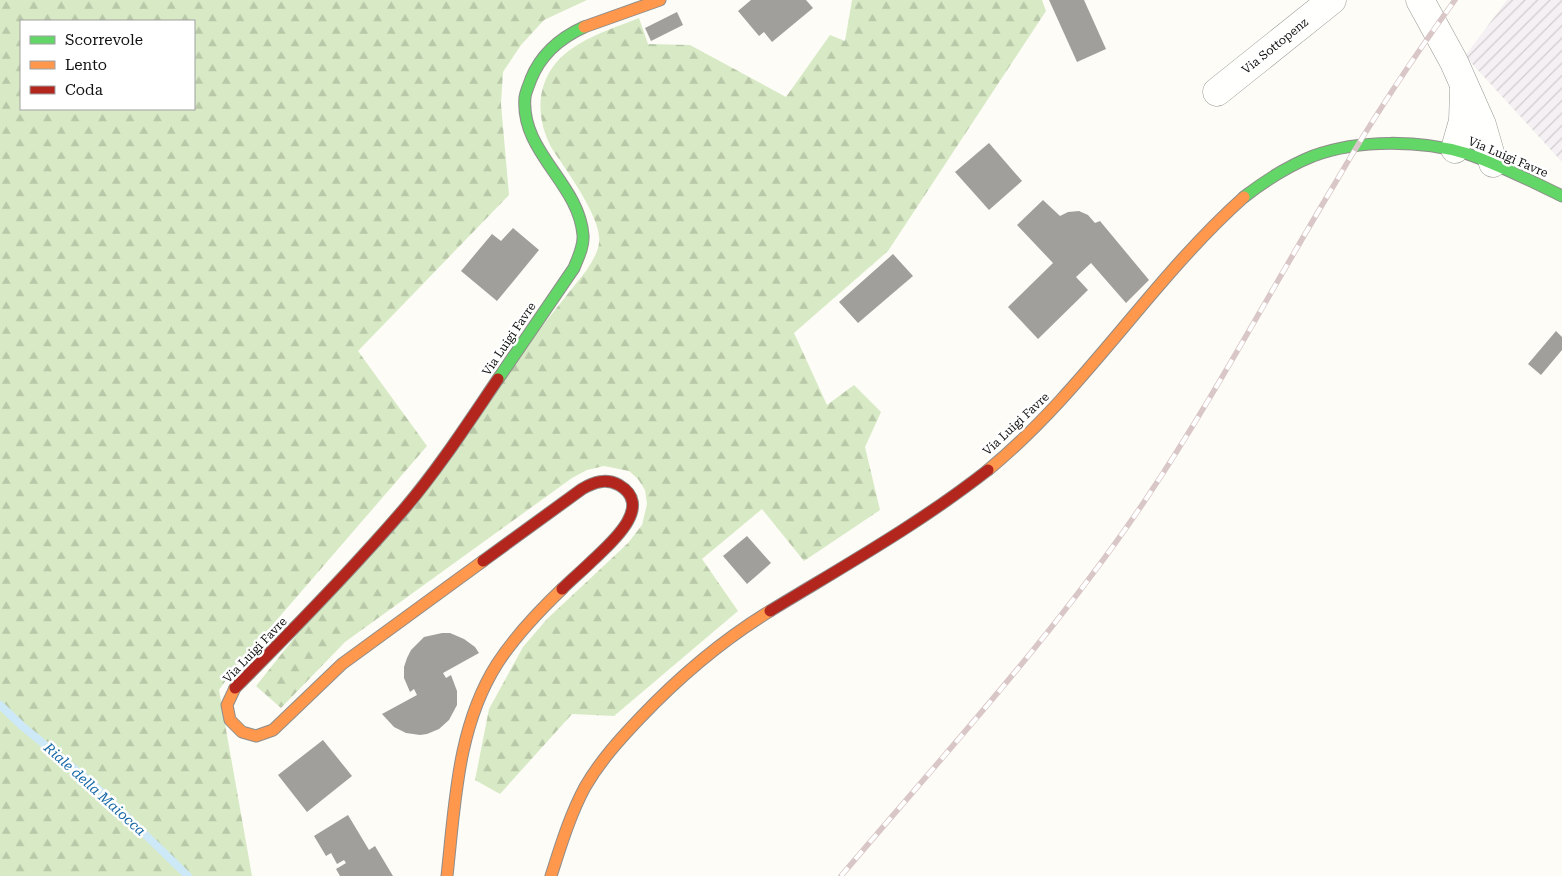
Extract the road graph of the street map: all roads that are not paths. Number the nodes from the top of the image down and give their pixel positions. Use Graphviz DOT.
graph roads {
  1 [pos="660,0"];
  2 [pos="1332,0"];
  3 [pos="1420,0"];
  4 [pos="1464,86"];
  5 [pos="1218,92"];
  6 [pos="1455,149"];
  7 [pos="1493,162"];
  8 [pos="1562,196"];
  9 [pos="447,876"];
  10 [pos="551,876"];
  1 -- 9 [label="street, Via Luigi Favre"];
  2 -- 5 [label="street, Via Sottopenz"];
  3 -- 4 [label="street"];
  4 -- 6 [label="street"];
  4 -- 7 [label="street"];
  6 -- 7 [label="street, Via Luigi Favre"];
  6 -- 10 [label="street, Via Luigi Favre"];
  7 -- 8 [label="street, Via Luigi Favre"];
}
